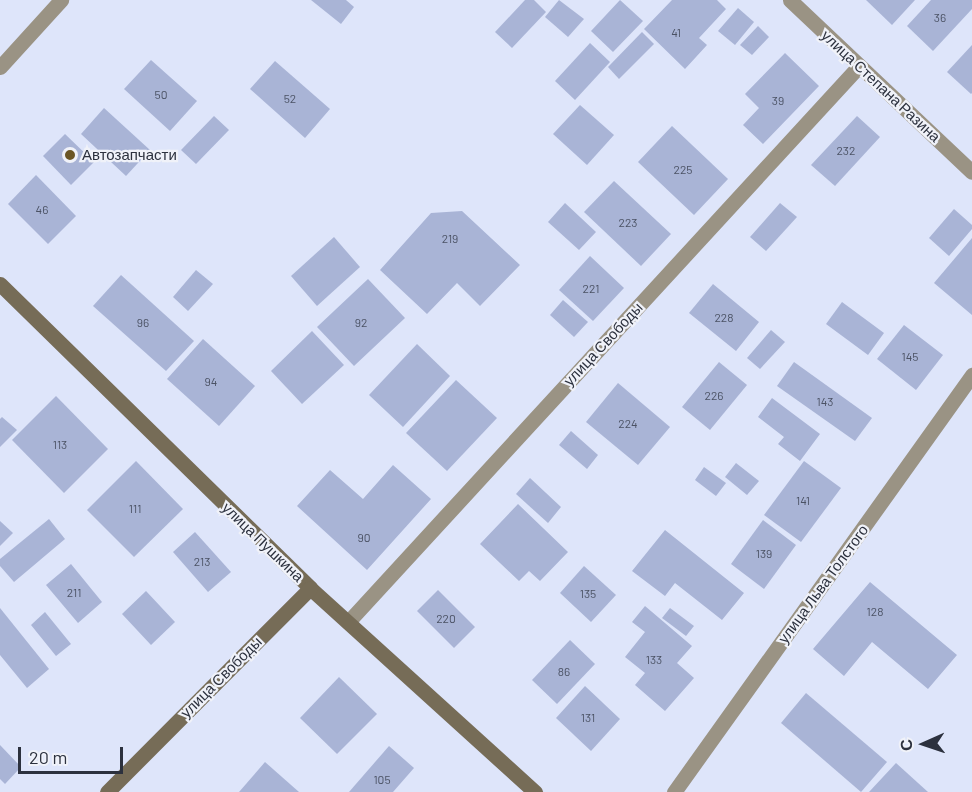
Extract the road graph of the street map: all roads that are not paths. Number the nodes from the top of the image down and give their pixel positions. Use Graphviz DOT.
graph roads {
  1 [pos="61,0"];
  2 [pos="790,0"];
  3 [pos="0,67"];
  4 [pos="858,67"];
  5 [pos="972,172"];
  6 [pos="0,284"];
  7 [pos="972,375"];
  8 [pos="310,588"];
  9 [pos="348,622"];
  10 [pos="107,792"];
  11 [pos="535,792"];
  12 [pos="674,792"];
  1 -- 3 [label="street"];
  2 -- 4 [label="street, улица Степана Разина"];
  4 -- 5 [label="street, улица Степана Разина"];
  4 -- 9 [label="street, улица Свободы"];
  6 -- 8 [label="main road, улица Пушкина"];
  7 -- 12 [label="street, улица Льва Толстого"];
  8 -- 9 [label="main road, улица Пушкина"];
  8 -- 10 [label="main road, улица Свободы"];
  9 -- 11 [label="main road, улица Пушкина"];
}
